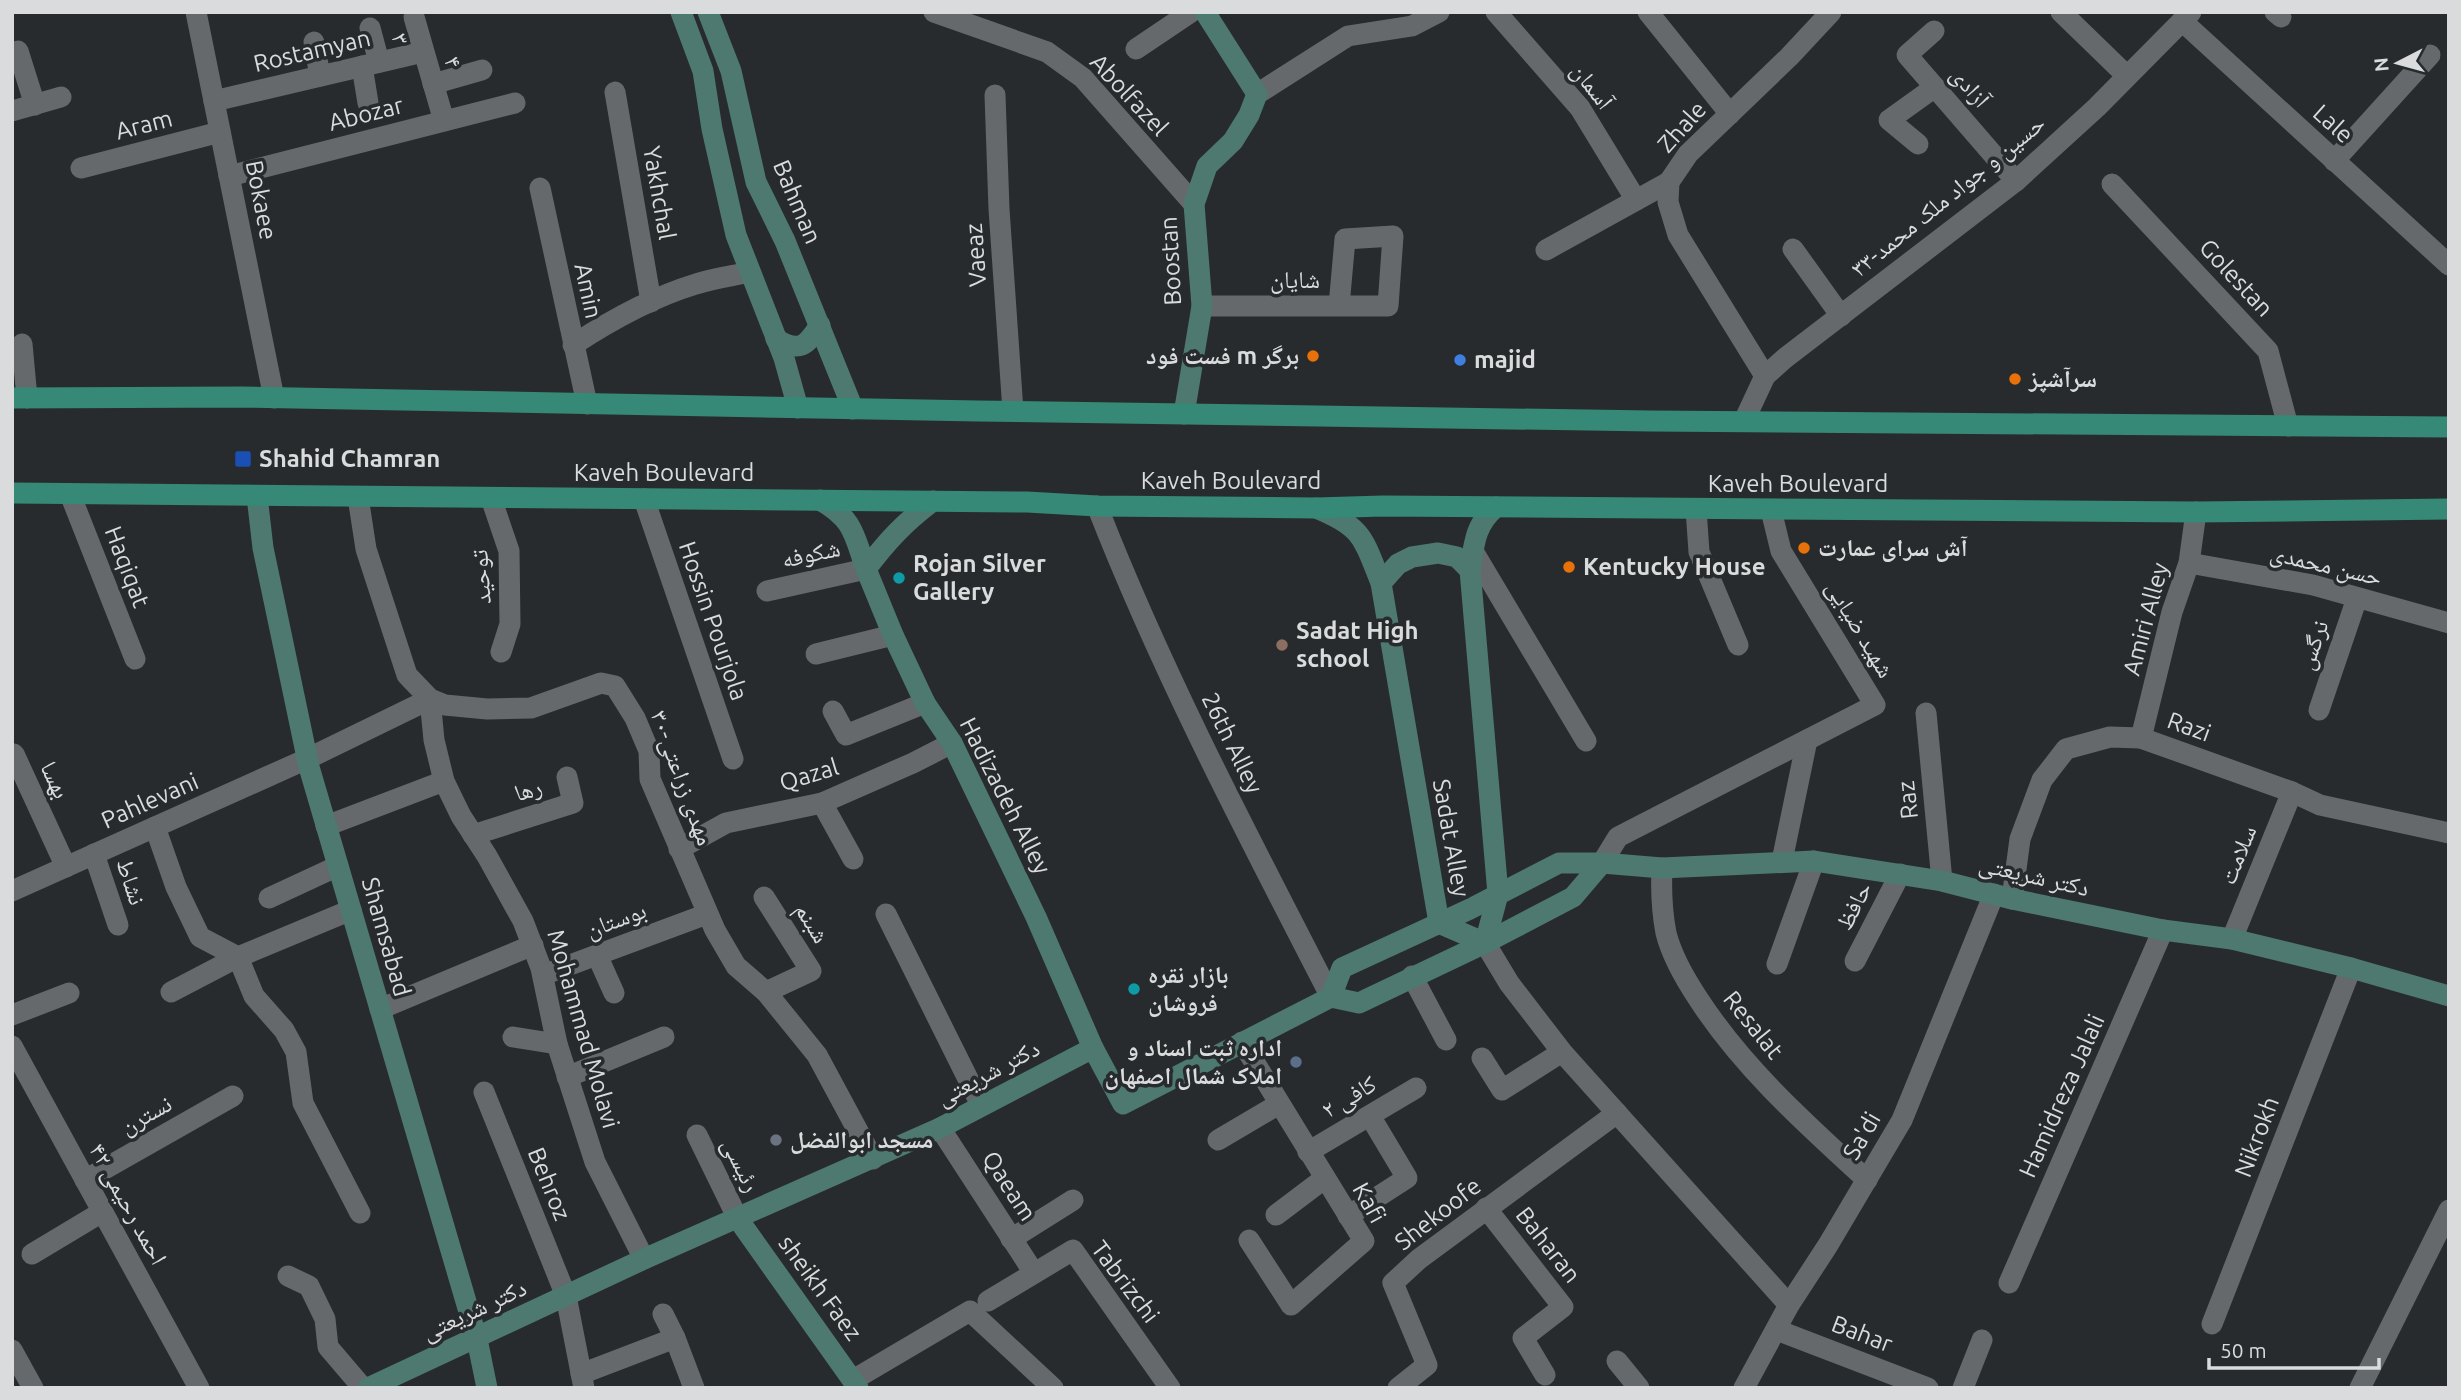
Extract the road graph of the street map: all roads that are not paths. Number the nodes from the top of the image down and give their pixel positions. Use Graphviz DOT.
graph roads {
  1 [pos="196,12"];
  2 [pos="681,12"];
  3 [pos="708,12"];
  4 [pos="934,12"];
  5 [pos="1191,12"];
  6 [pos="1205,12"];
  7 [pos="1440,12"];
  8 [pos="1496,12"];
  9 [pos="1648,12"];
  10 [pos="1831,12"];
  11 [pos="2061,12"];
  12 [pos="414,17"];
  13 [pos="2186,17"];
  14 [pos="370,29"];
  15 [pos="1934,31"];
  16 [pos="314,42"];
  17 [pos="1136,49"];
  18 [pos="18,51"];
  19 [pos="423,52"];
  20 [pos="2430,55"];
  21 [pos="370,64"];
  22 [pos="482,70"];
  23 [pos="320,76"];
  24 [pos="2127,76"];
  25 [pos="433,84"];
  26 [pos="1935,87"];
  27 [pos="615,92"];
  28 [pos="1257,94"];
  29 [pos="995,95"];
  30 [pos="61,97"];
  31 [pos="214,101"];
  32 [pos="368,103"];
  33 [pos="515,103"];
  34 [pos="35,105"];
  35 [pos="12,111"];
  36 [pos="1730,114"];
  37 [pos="444,121"];
  38 [pos="220,132"];
  39 [pos="1918,144"];
  40 [pos="2334,161"];
  41 [pos="81,168"];
  42 [pos="229,176"];
  43 [pos="2016,181"];
  44 [pos="1669,182"];
  45 [pos="2112,184"];
  46 [pos="540,188"];
  47 [pos="1636,200"];
  48 [pos="1194,204"];
  49 [pos="1793,249"];
  50 [pos="1546,250"];
  51 [pos="2449,265"];
  52 [pos="750,272"];
  53 [pos="651,302"];
  54 [pos="1202,306"];
  55 [pos="1339,306"];
  56 [pos="1841,316"];
  57 [pos="820,325"];
  58 [pos="776,339"];
  59 [pos="22,344"];
  60 [pos="573,345"];
  61 [pos="1765,376"];
  62 [pos="20,398"];
  63 [pos="274,398"];
  64 [pos="587,404"];
  65 [pos="798,408"];
  66 [pos="853,409"];
  67 [pos="1013,411"];
  68 [pos="1184,414"];
  69 [pos="1744,421"];
  70 [pos="2288,426"];
  71 [pos="2449,427"];
  72 [pos="12,493"];
  73 [pos="70,494"];
  74 [pos="257,496"];
  75 [pos="358,497"];
  76 [pos="491,498"];
  77 [pos="644,499"];
  78 [pos="820,500"];
  79 [pos="933,501"];
  80 [pos="1097,506"];
  81 [pos="1496,507"];
  82 [pos="1316,508"];
  83 [pos="1696,509"];
  84 [pos="2449,509"];
  85 [pos="1771,510"];
  86 [pos="2196,512"];
  87 [pos="1471,561"];
  88 [pos="2189,563"];
  89 [pos="866,569"];
  90 [pos="1381,583"];
  91 [pos="767,591"];
  92 [pos="2357,598"];
  93 [pos="2449,623"];
  94 [pos="892,635"];
  95 [pos="1738,645"];
  96 [pos="501,652"];
  97 [pos="816,654"];
  98 [pos="135,659"];
  99 [pos="429,699"];
  100 [pos="925,703"];
  101 [pos="2319,710"];
  102 [pos="833,711"];
  103 [pos="1926,713"];
  104 [pos="2141,738"];
  105 [pos="1807,740"];
  106 [pos="1586,741"];
  107 [pos="952,743"];
  108 [pos="14,754"];
  109 [pos="309,758"];
  110 [pos="733,759"];
  111 [pos="567,777"];
  112 [pos="444,781"];
  113 [pos="2292,792"];
  114 [pos="822,803"];
  115 [pos="326,826"];
  116 [pos="155,827"];
  117 [pos="2449,833"];
  118 [pos="473,835"];
  119 [pos="679,849"];
  120 [pos="94,854"];
  121 [pos="853,859"];
  122 [pos="1814,861"];
  123 [pos="1782,862"];
  124 [pos="1602,863"];
  125 [pos="338,866"];
  126 [pos="66,867"];
  127 [pos="1662,868"];
  128 [pos="1899,874"];
  129 [pos="1942,881"];
  130 [pos="12,891"];
  131 [pos="1499,894"];
  132 [pos="764,897"];
  133 [pos="2003,897"];
  134 [pos="269,898"];
  135 [pos="351,910"];
  136 [pos="708,914"];
  137 [pos="886,914"];
  138 [pos="1439,923"];
  139 [pos="118,925"];
  140 [pos="2163,930"];
  141 [pos="2232,939"];
  142 [pos="1485,943"];
  143 [pos="533,945"];
  144 [pos="597,955"];
  145 [pos="238,957"];
  146 [pos="1855,961"];
  147 [pos="1777,964"];
  148 [pos="2351,968"];
  149 [pos="543,975"];
  150 [pos="1412,976"];
  151 [pos="171,992"];
  152 [pos="766,992"];
  153 [pos="69,993"];
  154 [pos="614,993"];
  155 [pos="2449,996"];
  156 [pos="1331,997"];
  157 [pos="380,1009"];
  158 [pos="12,1015"];
  159 [pos="513,1037"];
  160 [pos="664,1037"];
  161 [pos="1446,1040"];
  162 [pos="1242,1042"];
  163 [pos="557,1044"];
  164 [pos="12,1046"];
  165 [pos="1093,1048"];
  166 [pos="1562,1052"];
  167 [pos="1482,1058"];
  168 [pos="567,1077"];
  169 [pos="1416,1088"];
  170 [pos="484,1092"];
  171 [pos="233,1096"];
  172 [pos="1279,1104"];
  173 [pos="981,1105"];
  174 [pos="1616,1113"];
  175 [pos="1370,1116"];
  176 [pos="940,1128"];
  177 [pos="697,1135"];
  178 [pos="1218,1140"];
  179 [pos="1308,1152"];
  180 [pos="873,1159"];
  181 [pos="1325,1178"];
  182 [pos="85,1180"];
  183 [pos="1867,1180"];
  184 [pos="1073,1200"];
  185 [pos="1486,1209"];
  186 [pos="2449,1210"];
  187 [pos="102,1212"];
  188 [pos="360,1213"];
  189 [pos="1276,1215"];
  190 [pos="1348,1216"];
  191 [pos="738,1219"];
  192 [pos="1011,1238"];
  193 [pos="1249,1240"];
  194 [pos="32,1254"];
  195 [pos="644,1259"];
  196 [pos="1034,1273"];
  197 [pos="288,1276"];
  198 [pos="2009,1283"];
  199 [pos="566,1296"];
  200 [pos="1789,1305"];
  201 [pos="979,1306"];
  202 [pos="663,1314"];
  203 [pos="2212,1325"];
  204 [pos="1777,1330"];
  205 [pos="675,1338"];
  206 [pos="477,1339"];
  207 [pos="1982,1340"];
  208 [pos="12,1350"];
  209 [pos="1617,1361"];
  210 [pos="1545,1375"];
  211 [pos="582,1381"];
  212 [pos="856,1384"];
  213 [pos="33,1388"];
  214 [pos="199,1388"];
  215 [pos="366,1388"];
  216 [pos="486,1388"];
  217 [pos="694,1388"];
  218 [pos="1053,1388"];
  219 [pos="1170,1388"];
  220 [pos="1398,1388"];
  221 [pos="1639,1388"];
  222 [pos="1744,1388"];
  223 [pos="1928,1388"];
  224 [pos="1963,1388"];
  225 [pos="2360,1388"];
  1 -- 31 [label="street, Bokaee"];
  2 -- 52 [label="street"];
  3 -- 57 [label="street, Bahman"];
  4 -- 48 [label="street, Abolfazel"];
  5 -- 17 [label="street"];
  6 -- 28 [label="street"];
  7 -- 28 [label="street"];
  8 -- 47 [label="street, آسمان"];
  9 -- 36 [label="street"];
  10 -- 36 [label="street, Zhale"];
  11 -- 24 [label="street"];
  12 -- 19 [label="street, ۴"];
  13 -- 24 [label="street, ۳۳-حسین و جواد ملک محمد"];
  13 -- 40 [label="street, Lale"];
  14 -- 21 [label="street, ۳"];
  15 -- 26 [label="street, آزادی"];
  16 -- 23 [label="street"];
  18 -- 34 [label="street"];
  19 -- 21 [label="street, Rostamyan"];
  19 -- 25 [label="street, ۴"];
  20 -- 40 [label="street"];
  21 -- 23 [label="street, Rostamyan"];
  21 -- 32 [label="street, ۳"];
  22 -- 25 [label="street"];
  23 -- 31 [label="street, Rostamyan"];
  24 -- 43 [label="street, ۳۳-حسین و جواد ملک محمد"];
  25 -- 37 [label="street, ۴"];
  26 -- 39 [label="street"];
  26 -- 43 [label="street, آزادی"];
  27 -- 53 [label="street, Yakhchal"];
  28 -- 48 [label="street, Boostan"];
  29 -- 67 [label="street, Vaeaz"];
  30 -- 34 [label="street"];
  31 -- 38 [label="street, Bokaee"];
  33 -- 37 [label="street, Abozar"];
  34 -- 35 [label="street"];
  36 -- 44 [label="street, Zhale"];
  37 -- 42 [label="street, Abozar"];
  38 -- 41 [label="street, Aram"];
  38 -- 42 [label="street, Bokaee"];
  40 -- 51 [label="street, Lale"];
  42 -- 63 [label="street, Bokaee"];
  43 -- 56 [label="street, ۳۳-حسین و جواد ملک محمد"];
  44 -- 47 [label="street"];
  44 -- 61 [label="street, Zhale"];
  45 -- 70 [label="street, Golestan"];
  46 -- 60 [label="street, Amin"];
  47 -- 50 [label="street"];
  48 -- 54 [label="street, Boostan"];
  49 -- 56 [label="street"];
  52 -- 53 [label="street"];
  52 -- 58 [label="street"];
  53 -- 60 [label="street"];
  54 -- 55 [label="street, شایان"];
  54 -- 68 [label="street, Boostan"];
  55 -- 55 [label="street, شایان"];
  56 -- 61 [label="street, ۳۳-حسین و جواد ملک محمد"];
  57 -- 58 [label="street"];
  57 -- 66 [label="street, Bahman"];
  58 -- 65 [label="street"];
  59 -- 62 [label="street"];
  60 -- 64 [label="street, Amin"];
  61 -- 69 [label="street, ۳۳-حسین و جواد ملک محمد"];
  62 -- 63 [label="main road"];
  63 -- 64 [label="main road"];
  64 -- 65 [label="main road"];
  65 -- 66 [label="main road"];
  66 -- 67 [label="main road"];
  67 -- 68 [label="main road"];
  68 -- 69 [label="main road"];
  69 -- 70 [label="main road"];
  70 -- 71 [label="main road"];
  72 -- 73 [label="main road, Kaveh Boulevard"];
  73 -- 74 [label="main road, Kaveh Boulevard"];
  73 -- 98 [label="street, Haqiqat"];
  74 -- 75 [label="main road, Kaveh Boulevard"];
  74 -- 109 [label="street, Shamsabad"];
  75 -- 76 [label="main road, Kaveh Boulevard"];
  75 -- 99 [label="street"];
  76 -- 77 [label="main road, Kaveh Boulevard"];
  76 -- 96 [label="street, توحید"];
  77 -- 78 [label="main road, Kaveh Boulevard"];
  77 -- 110 [label="street, Hossin Pourjola"];
  78 -- 79 [label="main road, Kaveh Boulevard"];
  78 -- 89 [label="street, Hadizadeh Alley"];
  79 -- 80 [label="main road, Kaveh Boulevard"];
  79 -- 89 [label="street"];
  80 -- 82 [label="main road, Kaveh Boulevard"];
  80 -- 156 [label="street, 26th Alley"];
  81 -- 82 [label="main road, Kaveh Boulevard"];
  81 -- 83 [label="main road, Kaveh Boulevard"];
  81 -- 87 [label="street, Sadat Alley"];
  82 -- 90 [label="street, Sadat Alley"];
  83 -- 85 [label="main road, Kaveh Boulevard"];
  83 -- 95 [label="street"];
  84 -- 86 [label="main road, Kaveh Boulevard"];
  85 -- 86 [label="main road, Kaveh Boulevard"];
  85 -- 105 [label="street, شهید ضیایی"];
  86 -- 88 [label="street, Amiri Alley"];
  87 -- 90 [label="street"];
  87 -- 106 [label="street"];
  87 -- 131 [label="street, Sadat Alley"];
  88 -- 92 [label="street, حسن محمدی"];
  88 -- 104 [label="street, Amiri Alley"];
  89 -- 91 [label="street, شکوفه"];
  89 -- 94 [label="street, Hadizadeh Alley"];
  90 -- 138 [label="street, Sadat Alley"];
  92 -- 93 [label="street, حسن محمدی"];
  92 -- 101 [label="street, نرگس"];
  94 -- 97 [label="street"];
  94 -- 100 [label="street, Hadizadeh Alley"];
  99 -- 109 [label="street, Pahlevani"];
  99 -- 112 [label="street, Mohammad Molavi"];
  99 -- 119 [label="street, ۳۰-مهدی زراعتی"];
  100 -- 102 [label="street"];
  100 -- 107 [label="street, Hadizadeh Alley"];
  103 -- 129 [label="street, Raz"];
  104 -- 113 [label="street, Razi"];
  104 -- 133 [label="street, Razi"];
  105 -- 123 [label="street"];
  105 -- 124 [label="street, شهید ضیایی"];
  107 -- 114 [label="street, Qazal"];
  107 -- 165 [label="street, Hadizadeh Alley"];
  108 -- 126 [label="street, بهسا"];
  109 -- 115 [label="street, Shamsabad"];
  109 -- 116 [label="street, Pahlevani"];
  111 -- 118 [label="street, رها"];
  112 -- 115 [label="street"];
  112 -- 118 [label="street, Mohammad Molavi"];
  113 -- 117 [label="street, Razi"];
  113 -- 141 [label="street, سلامت"];
  114 -- 119 [label="street, Qazal"];
  114 -- 121 [label="street"];
  115 -- 125 [label="street, Shamsabad"];
  116 -- 120 [label="street, Pahlevani"];
  116 -- 145 [label="street"];
  118 -- 143 [label="street, Mohammad Molavi"];
  119 -- 136 [label="street, ۳۰-مهدی زراعتی"];
  120 -- 126 [label="street, Pahlevani"];
  120 -- 139 [label="street, نشاط"];
  122 -- 123 [label="street, دکتر شریعتی"];
  122 -- 128 [label="street, دکتر شریعتی"];
  122 -- 147 [label="street"];
  123 -- 127 [label="street, دکتر شریعتی"];
  124 -- 127 [label="street, دکتر شریعتی"];
  124 -- 131 [label="street, دکتر شریعتی"];
  124 -- 142 [label="street"];
  125 -- 134 [label="street"];
  125 -- 135 [label="street, Shamsabad"];
  126 -- 130 [label="street, Pahlevani"];
  127 -- 183 [label="street, Resalat"];
  128 -- 129 [label="street, دکتر شریعتی"];
  128 -- 146 [label="street, حافظ"];
  129 -- 133 [label="street, دکتر شریعتی"];
  131 -- 138 [label="street, دکتر شریعتی"];
  131 -- 142 [label="street, Sadat Alley"];
  132 -- 152 [label="street, شبنم"];
  133 -- 140 [label="street, دکتر شریعتی"];
  133 -- 183 [label="street, Sa'di"];
  135 -- 145 [label="street"];
  135 -- 157 [label="street, Shamsabad"];
  136 -- 144 [label="street, بوستان"];
  136 -- 152 [label="street, ۳۰-مهدی زراعتی"];
  137 -- 173 [label="street"];
  138 -- 142 [label="street, Sadat Alley"];
  138 -- 156 [label="street, دکتر شریعتی"];
  140 -- 141 [label="street, دکتر شریعتی"];
  140 -- 198 [label="street, Hamidreza Jalali"];
  141 -- 148 [label="street, دکتر شریعتی"];
  142 -- 150 [label="street"];
  142 -- 166 [label="street"];
  143 -- 149 [label="street, Mohammad Molavi"];
  143 -- 157 [label="street"];
  144 -- 149 [label="street, بوستان"];
  144 -- 154 [label="street"];
  145 -- 151 [label="street"];
  145 -- 188 [label="street"];
  148 -- 155 [label="street, دکتر شریعتی"];
  148 -- 203 [label="street, Nikrokh"];
  149 -- 163 [label="street, Mohammad Molavi"];
  150 -- 156 [label="street"];
  150 -- 161 [label="street"];
  152 -- 180 [label="street, ۳۰-مهدی زراعتی"];
  153 -- 158 [label="street"];
  156 -- 162 [label="street"];
  157 -- 206 [label="street, Shamsabad"];
  159 -- 163 [label="street"];
  160 -- 168 [label="street"];
  162 -- 165 [label="street"];
  162 -- 172 [label="street, Kafi"];
  163 -- 168 [label="street, Mohammad Molavi"];
  164 -- 182 [label="street, ۴۲ احمد رحیمی"];
  165 -- 173 [label="street, دکتر شریعتی"];
  166 -- 167 [label="street"];
  166 -- 174 [label="street"];
  168 -- 195 [label="street, Mohammad Molavi"];
  169 -- 175 [label="street, کافی ۲"];
  170 -- 199 [label="street, Behroz"];
  171 -- 182 [label="street, نسترن"];
  172 -- 178 [label="street"];
  172 -- 179 [label="street, Kafi"];
  173 -- 176 [label="street, دکتر شریعتی"];
  174 -- 185 [label="street, Shekoofe"];
  174 -- 200 [label="street"];
  175 -- 179 [label="street, کافی ۲"];
  175 -- 190 [label="street"];
  176 -- 180 [label="street, دکتر شریعتی"];
  176 -- 192 [label="street, Qaeam"];
  177 -- 191 [label="street, رئیسی"];
  179 -- 181 [label="street, Kafi"];
  180 -- 191 [label="street, دکتر شریعتی"];
  181 -- 189 [label="street"];
  181 -- 190 [label="street, Kafi"];
  182 -- 187 [label="street, ۴۲ احمد رحیمی"];
  183 -- 200 [label="street, Sa'di"];
  184 -- 192 [label="street"];
  185 -- 210 [label="street, Baharan"];
  185 -- 220 [label="street, Shekoofe"];
  186 -- 225 [label="street"];
  187 -- 194 [label="street"];
  187 -- 214 [label="street, ۴۲ احمد رحیمی"];
  190 -- 193 [label="street, Kafi"];
  191 -- 195 [label="street, دکتر شریعتی"];
  191 -- 212 [label="street, sheikh Faez"];
  192 -- 196 [label="street, Qaeam"];
  195 -- 199 [label="street, دکتر شریعتی"];
  196 -- 201 [label="street, Tabrizchi"];
  196 -- 219 [label="street, Tabrizchi"];
  197 -- 215 [label="street"];
  199 -- 206 [label="street, دکتر شریعتی"];
  199 -- 211 [label="street, Behroz"];
  200 -- 204 [label="street, Sa'di"];
  201 -- 212 [label="street, Tabrizchi"];
  201 -- 218 [label="street"];
  202 -- 205 [label="street"];
  204 -- 222 [label="street, Sa'di"];
  204 -- 223 [label="street, Bahar"];
  205 -- 211 [label="street"];
  205 -- 217 [label="street"];
  206 -- 215 [label="street, دکتر شریعتی"];
  206 -- 216 [label="street, Shamsabad"];
  207 -- 224 [label="street"];
  208 -- 213 [label="street"];
  209 -- 221 [label="street"];
}
